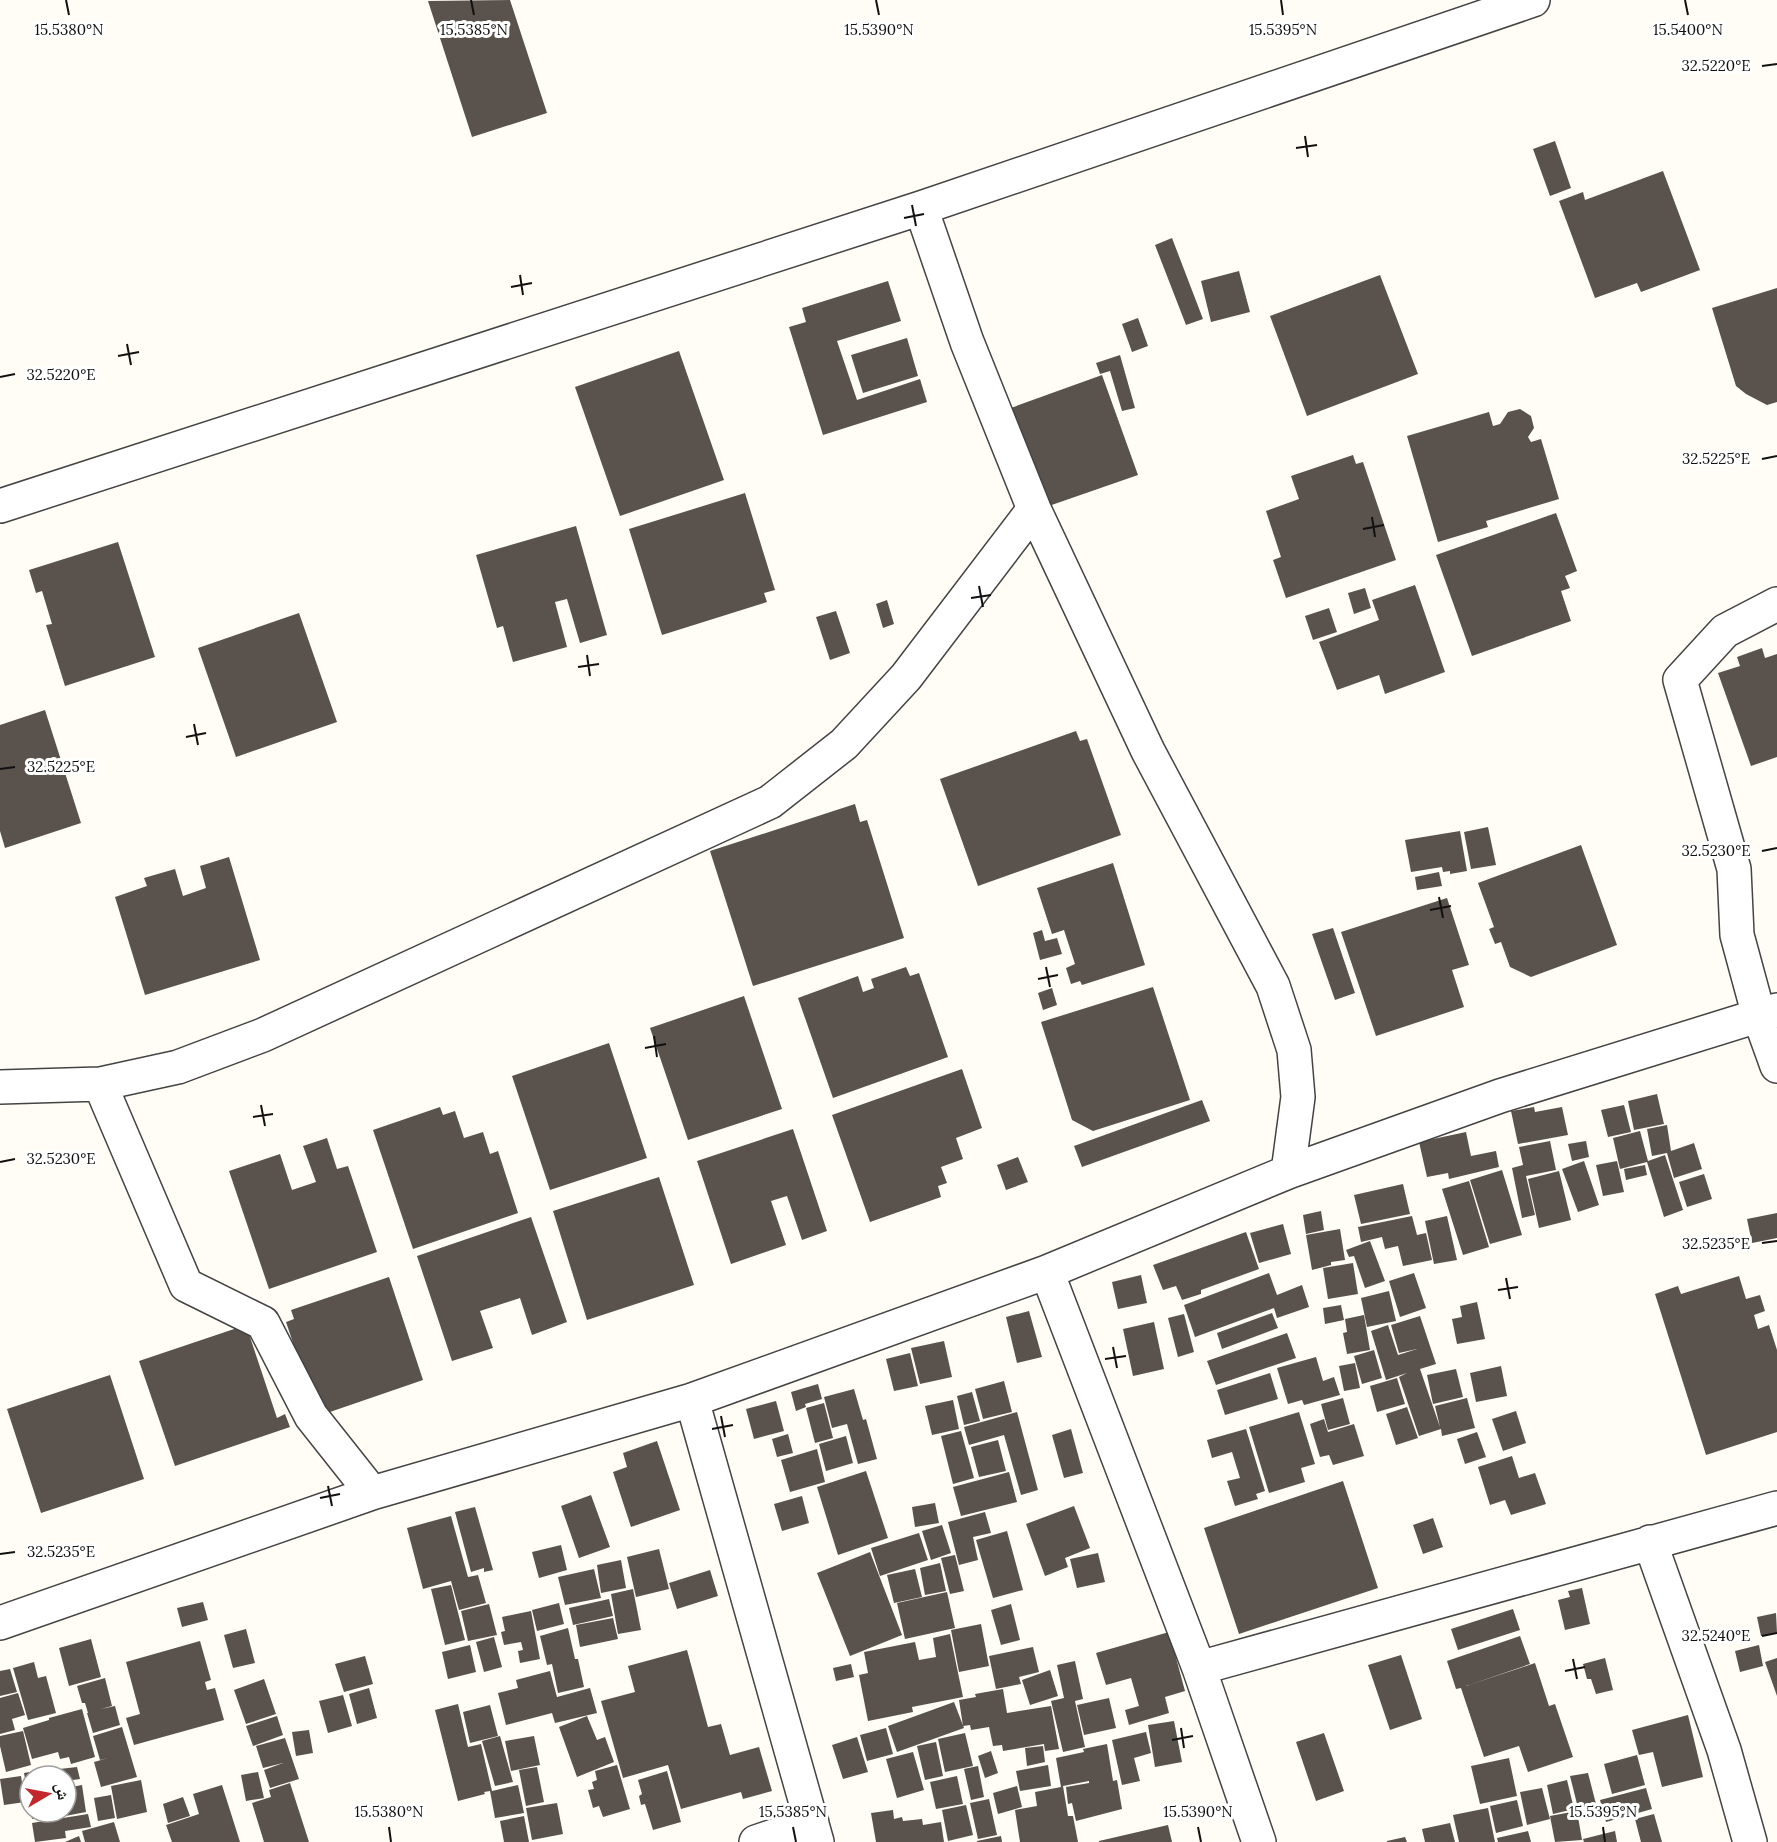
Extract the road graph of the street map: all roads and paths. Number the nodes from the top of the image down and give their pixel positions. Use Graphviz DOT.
graph roads {
  1 [pos="1533,0"];
  2 [pos="921,207"];
  3 [pos="0,506"];
  4 [pos="1034,509"];
  5 [pos="1777,604"];
  6 [pos="1768,1013"];
  7 [pos="1777,1066"];
  8 [pos="100,1084"];
  9 [pos="0,1087"];
  10 [pos="1288,1172"];
  11 [pos="1047,1272"];
  12 [pos="692,1400"];
  13 [pos="372,1493"];
  14 [pos="1777,1508"];
  15 [pos="1650,1542"];
  16 [pos="0,1623"];
  17 [pos="1199,1668"];
  18 [pos="815,1833"];
  19 [pos="756,1842"];
  20 [pos="1259,1842"];
  21 [pos="1750,1842"];
  1 -- 2 [label="street"];
  2 -- 3 [label="street"];
  2 -- 4 [label="street"];
  4 -- 8 [label="street"];
  4 -- 10 [label="street"];
  5 -- 6 [label="street"];
  6 -- 7 [label="street"];
  6 -- 10 [label="street"];
  8 -- 9 [label="street"];
  8 -- 13 [label="street"];
  10 -- 11 [label="street"];
  11 -- 12 [label="street"];
  11 -- 17 [label="street"];
  12 -- 13 [label="street"];
  12 -- 18 [label="street"];
  13 -- 16 [label="street"];
  14 -- 15 [label="street"];
  15 -- 17 [label="street"];
  15 -- 21 [label="street"];
  17 -- 20 [label="street"];
  18 -- 19 [label="street"];
}
